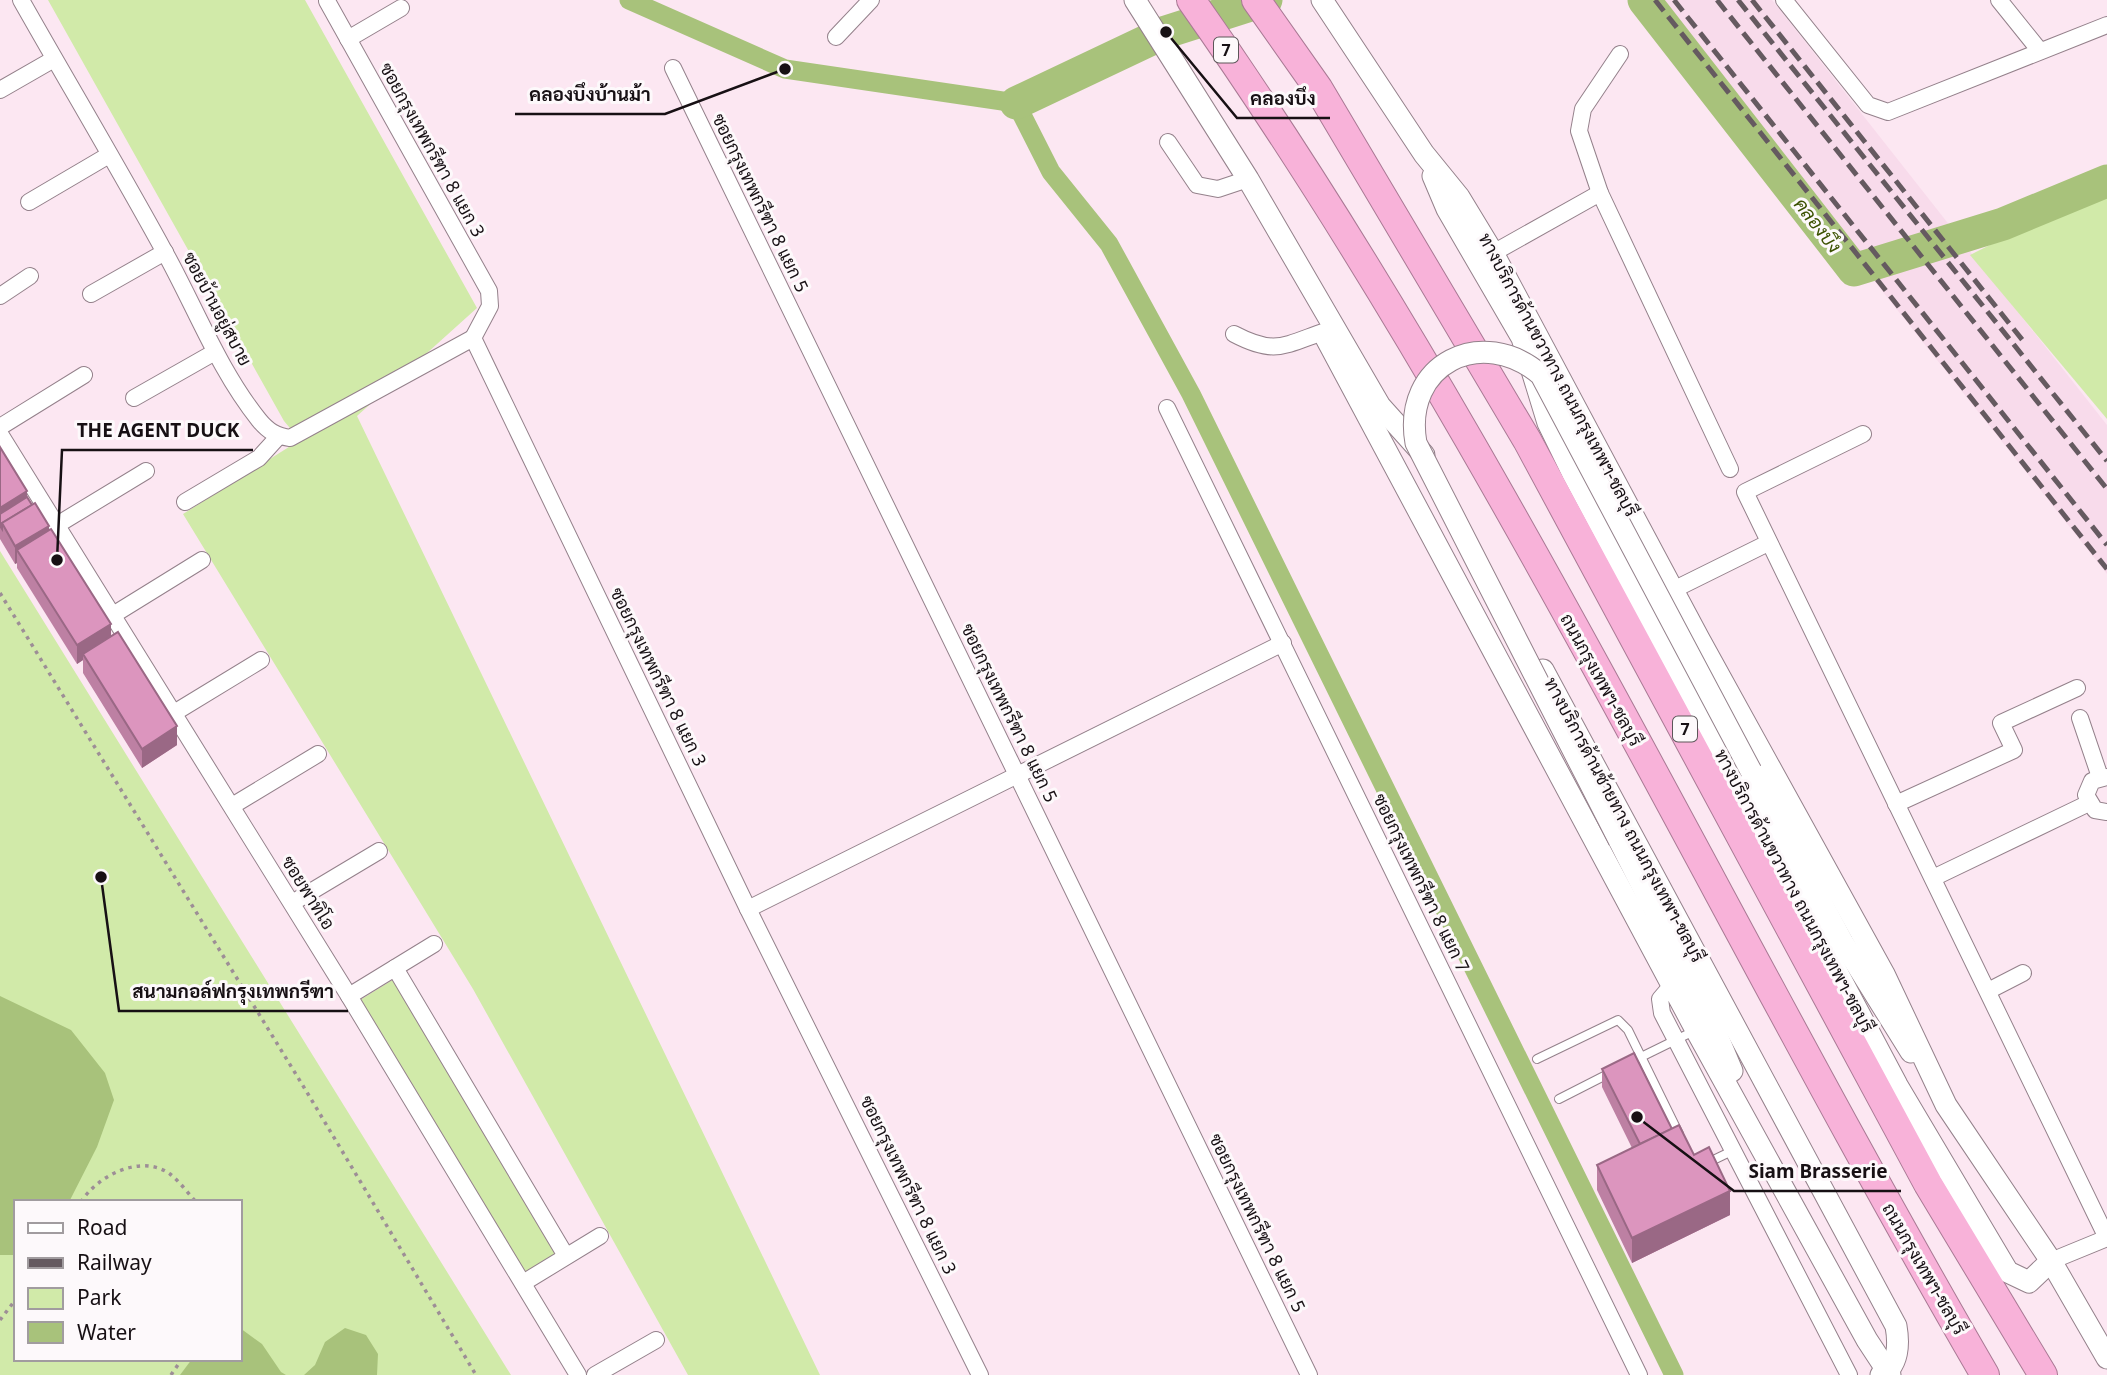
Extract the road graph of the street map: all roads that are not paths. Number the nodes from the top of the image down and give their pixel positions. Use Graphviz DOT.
graph roads {
  1 [pos="21,0"];
  2 [pos="871,0"];
  3 [pos="1135,0"];
  4 [pos="1191,0"];
  5 [pos="1256,0"];
  6 [pos="1322,0"];
  7 [pos="1784,0"];
  8 [pos="1999,0"];
  9 [pos="327,1"];
  10 [pos="401,8"];
  11 [pos="2107,25"];
  12 [pos="836,37"];
  13 [pos="348,39"];
  14 [pos="2040,51"];
  15 [pos="1620,54"];
  16 [pos="54,58"];
  17 [pos="673,68"];
  18 [pos="0,90"];
  19 [pos="1168,142"];
  20 [pos="1424,154"];
  21 [pos="109,155"];
  22 [pos="1248,179"];
  23 [pos="1600,193"];
  24 [pos="29,202"];
  25 [pos="164,251"];
  26 [pos="1493,253"];
  27 [pos="30,276"];
  28 [pos="1308,286"];
  29 [pos="90,294"];
  30 [pos="0,296"];
  31 [pos="1323,332"];
  32 [pos="1234,334"];
  33 [pos="473,338"];
  34 [pos="215,352"];
  35 [pos="84,375"];
  36 [pos="134,398"];
  37 [pos="1167,408"];
  38 [pos="0,427"];
  39 [pos="0,434"];
  40 [pos="1863,434"];
  41 [pos="278,437"];
  42 [pos="1730,469"];
  43 [pos="146,471"];
  44 [pos="185,502"];
  45 [pos="57,525"];
  46 [pos="1768,543"];
  47 [pos="202,560"];
  48 [pos="1673,590"];
  49 [pos="113,615"];
  50 [pos="1283,643"];
  51 [pos="261,660"];
  52 [pos="2077,688"];
  53 [pos="174,713"];
  54 [pos="2080,719"];
  55 [pos="318,754"];
  56 [pos="1018,775"];
  57 [pos="2103,777"];
  58 [pos="2089,803"];
  59 [pos="1896,804"];
  60 [pos="232,806"];
  61 [pos="2107,812"];
  62 [pos="379,851"];
  63 [pos="1933,878"];
  64 [pos="292,903"];
  65 [pos="748,909"];
  66 [pos="434,944"];
  67 [pos="395,968"];
  68 [pos="2023,973"];
  69 [pos="1672,985"];
  70 [pos="1988,990"];
  71 [pos="349,996"];
  72 [pos="1696,1030"];
  73 [pos="1675,1040"];
  74 [pos="1641,1056"];
  75 [pos="1537,1059"];
  76 [pos="1630,1062"];
  77 [pos="1618,1069"];
  78 [pos="1559,1099"];
  79 [pos="1946,1105"];
  80 [pos="1745,1117"];
  81 [pos="1684,1143"];
  82 [pos="1732,1151"];
  83 [pos="1696,1168"];
  84 [pos="1813,1171"];
  85 [pos="1783,1186"];
  86 [pos="600,1236"];
  87 [pos="2107,1238"];
  88 [pos="566,1256"];
  89 [pos="2051,1261"];
  90 [pos="523,1283"];
  91 [pos="1886,1306"];
  92 [pos="656,1340"];
  93 [pos="1867,1340"];
  94 [pos="2107,1358"];
  95 [pos="1886,1374"];
  96 [pos="579,1375"];
  97 [pos="595,1375"];
  98 [pos="980,1375"];
  99 [pos="1309,1375"];
  100 [pos="1639,1375"];
  101 [pos="1849,1375"];
  102 [pos="1985,1375"];
  103 [pos="2043,1375"];
  1 -- 16 [label="street, ซอยบ้านอยู่สบาย"];
  2 -- 12 [label="street"];
  3 -- 22 [label="main road, ทางบริการด้านซ้ายทาง ถนนกรุงเทพฯ-ชลบุรี"];
  4 -- 102 [label="highway, ถนนกรุงเทพฯ-ชลบุรี / 7"];
  5 -- 103 [label="highway, 7"];
  6 -- 20 [label="main road, ทางบริการด้านขวาทาง ถนนกรุงเทพฯ-ชลบุรี"];
  7 -- 14 [label="street"];
  8 -- 14 [label="street"];
  9 -- 13 [label="street, ซอยกรุงเทพกรีฑา 8 แยก 3"];
  10 -- 13 [label="street"];
  11 -- 14 [label="street"];
  13 -- 33 [label="street, ซอยกรุงเทพกรีฑา 8 แยก 3"];
  15 -- 23 [label="street"];
  16 -- 18 [label="street"];
  16 -- 21 [label="street, ซอยบ้านอยู่สบาย"];
  17 -- 56 [label="street, ซอยกรุงเทพกรีฑา 8 แยก 5"];
  19 -- 22 [label="street"];
  20 -- 26 [label="main road, ทางบริการด้านขวาทาง ถนนกรุงเทพฯ-ชลบุรี"];
  20 -- 89 [label="main road, ทางบริการด้านขวาทาง ถนนกรุงเทพฯ-ชลบุรี"];
  21 -- 24 [label="street"];
  21 -- 25 [label="street, ซอยบ้านอยู่สบาย"];
  22 -- 28 [label="main road, ทางบริการด้านซ้ายทาง ถนนกรุงเทพฯ-ชลบุรี"];
  23 -- 26 [label="street"];
  23 -- 42 [label="street"];
  25 -- 29 [label="street"];
  25 -- 34 [label="street, ซอยบ้านอยู่สบาย"];
  26 -- 48 [label="main road, ทางบริการด้านขวาทาง ถนนกรุงเทพฯ-ชลบุรี"];
  27 -- 30 [label="street"];
  28 -- 31 [label="main road, ทางบริการด้านซ้ายทาง ถนนกรุงเทพฯ-ชลบุรี"];
  28 -- 84 [label="main road, ทางบริการด้านซ้ายทาง ถนนกรุงเทพฯ-ชลบุรี"];
  31 -- 32 [label="street"];
  31 -- 69 [label="main road, ทางบริการด้านซ้ายทาง ถนนกรุงเทพฯ-ชลบุรี"];
  33 -- 41 [label="street"];
  33 -- 65 [label="street, ซอยกรุงเทพกรีฑา 8 แยก 3"];
  34 -- 36 [label="street"];
  34 -- 41 [label="street, ซอยบ้านอยู่สบาย"];
  35 -- 38 [label="street"];
  37 -- 50 [label="street, ซอยกรุงเทพกรีฑา 8 แยก 7"];
  39 -- 45 [label="street, ซอยพาทิโอ"];
  40 -- 46 [label="street"];
  41 -- 44 [label="street"];
  43 -- 45 [label="street"];
  45 -- 49 [label="street, ซอยพาทิโอ"];
  46 -- 48 [label="street"];
  46 -- 59 [label="street"];
  47 -- 49 [label="street"];
  48 -- 79 [label="main road, ทางบริการด้านขวาทาง ถนนกรุงเทพฯ-ชลบุรี"];
  49 -- 53 [label="street, ซอยพาทิโอ"];
  50 -- 56 [label="street"];
  50 -- 100 [label="street, ซอยกรุงเทพกรีฑา 8 แยก 7"];
  51 -- 53 [label="street"];
  52 -- 59 [label="street"];
  53 -- 60 [label="street, ซอยพาทิโอ"];
  54 -- 57 [label="street"];
  55 -- 60 [label="street"];
  56 -- 65 [label="street"];
  56 -- 99 [label="street, ซอยกรุงเทพกรีฑา 8 แยก 5"];
  57 -- 58 [label="street"];
  58 -- 61 [label="street"];
  58 -- 63 [label="street"];
  59 -- 63 [label="street"];
  60 -- 64 [label="street, ซอยพาทิโอ"];
  62 -- 64 [label="street"];
  63 -- 70 [label="street"];
  64 -- 71 [label="street, ซอยพาทิโอ"];
  65 -- 98 [label="street, ซอยกรุงเทพกรีฑา 8 แยก 3"];
  66 -- 67 [label="street"];
  67 -- 71 [label="street"];
  67 -- 88 [label="street"];
  68 -- 70 [label="street"];
  69 -- 72 [label="main road, ทางบริการด้านซ้ายทาง ถนนกรุงเทพฯ-ชลบุรี"];
  69 -- 73 [label="street"];
  70 -- 87 [label="street"];
  71 -- 90 [label="street, ซอยพาทิโอ"];
  72 -- 73 [label="lane"];
  72 -- 80 [label="main road, ทางบริการด้านซ้ายทาง ถนนกรุงเทพฯ-ชลบุรี"];
  73 -- 74 [label="lane"];
  73 -- 82 [label="street"];
  74 -- 75 [label="lane"];
  74 -- 76 [label="lane"];
  74 -- 81 [label="lane"];
  77 -- 78 [label="lane"];
  79 -- 80 [label="main road, bridge"];
  79 -- 89 [label="main road, ทางบริการด้านขวาทาง ถนนกรุงเทพฯ-ชลบุรี"];
  80 -- 85 [label="main road, ทางบริการด้านซ้ายทาง ถนนกรุงเทพฯ-ชลบุรี"];
  82 -- 83 [label="lane"];
  82 -- 101 [label="street"];
  84 -- 85 [label="main road"];
  84 -- 91 [label="main road, ทางบริการด้านซ้ายทาง ถนนกรุงเทพฯ-ชลบุรี"];
  85 -- 93 [label="main road, ทางบริการด้านซ้ายทาง ถนนกรุงเทพฯ-ชลบุรี"];
  86 -- 88 [label="street"];
  87 -- 89 [label="street"];
  88 -- 90 [label="street"];
  89 -- 94 [label="main road, ทางบริการด้านขวาทาง ถนนกรุงเทพฯ-ชลบุรี"];
  90 -- 96 [label="street, ซอยพาทิโอ"];
  91 -- 93 [label="main road"];
  91 -- 95 [label="main road, ทางบริการด้านซ้ายทาง ถนนกรุงเทพฯ-ชลบุรี"];
  92 -- 97 [label="street"];
  93 -- 95 [label="main road, ทางบริการด้านซ้ายทาง ถนนกรุงเทพฯ-ชลบุรี"];
}
